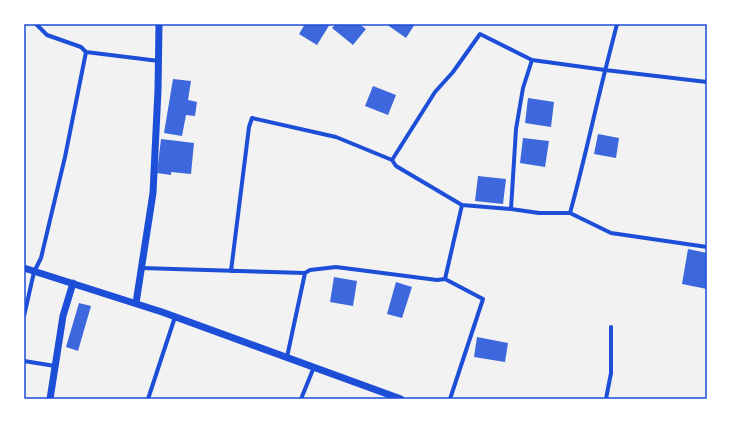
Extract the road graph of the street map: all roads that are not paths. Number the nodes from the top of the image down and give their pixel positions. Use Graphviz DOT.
graph roads {
  1 [pos="36,24"];
  2 [pos="159,24"];
  3 [pos="617,24"];
  4 [pos="86,52"];
  5 [pos="532,60"];
  6 [pos="159,61"];
  7 [pos="605,70"];
  8 [pos="707,82"];
  9 [pos="392,160"];
  10 [pos="462,204"];
  11 [pos="511,209"];
  12 [pos="570,213"];
  13 [pos="707,247"];
  14 [pos="24,268"];
  15 [pos="141,268"];
  16 [pos="232,271"];
  17 [pos="34,272"];
  18 [pos="305,273"];
  19 [pos="445,279"];
  20 [pos="74,283"];
  21 [pos="136,303"];
  22 [pos="24,316"];
  23 [pos="175,317"];
  24 [pos="611,327"];
  25 [pos="287,357"];
  26 [pos="24,361"];
  27 [pos="55,366"];
  28 [pos="314,367"];
  29 [pos="50,399"];
  30 [pos="148,399"];
  31 [pos="301,399"];
  32 [pos="401,399"];
  33 [pos="450,399"];
  34 [pos="606,399"];
  1 -- 4 [label="street"];
  2 -- 6 [label="street"];
  3 -- 7 [label="street"];
  4 -- 6 [label="street"];
  4 -- 17 [label="street"];
  5 -- 7 [label="street"];
  5 -- 9 [label="street"];
  5 -- 11 [label="street"];
  6 -- 15 [label="street"];
  7 -- 8 [label="street"];
  7 -- 12 [label="street"];
  9 -- 10 [label="street"];
  9 -- 16 [label="street"];
  10 -- 11 [label="street"];
  10 -- 19 [label="street"];
  11 -- 12 [label="street"];
  12 -- 13 [label="street"];
  14 -- 17 [label="street"];
  15 -- 16 [label="street"];
  15 -- 21 [label="street"];
  16 -- 18 [label="street"];
  17 -- 20 [label="street"];
  17 -- 22 [label="street"];
  18 -- 19 [label="street"];
  18 -- 25 [label="street"];
  19 -- 33 [label="street"];
  20 -- 21 [label="street"];
  20 -- 27 [label="street"];
  21 -- 23 [label="street"];
  23 -- 25 [label="street"];
  23 -- 30 [label="street"];
  24 -- 34 [label="street"];
  25 -- 28 [label="street"];
  26 -- 27 [label="street"];
  27 -- 29 [label="street"];
  28 -- 31 [label="street"];
  28 -- 32 [label="street"];
}
